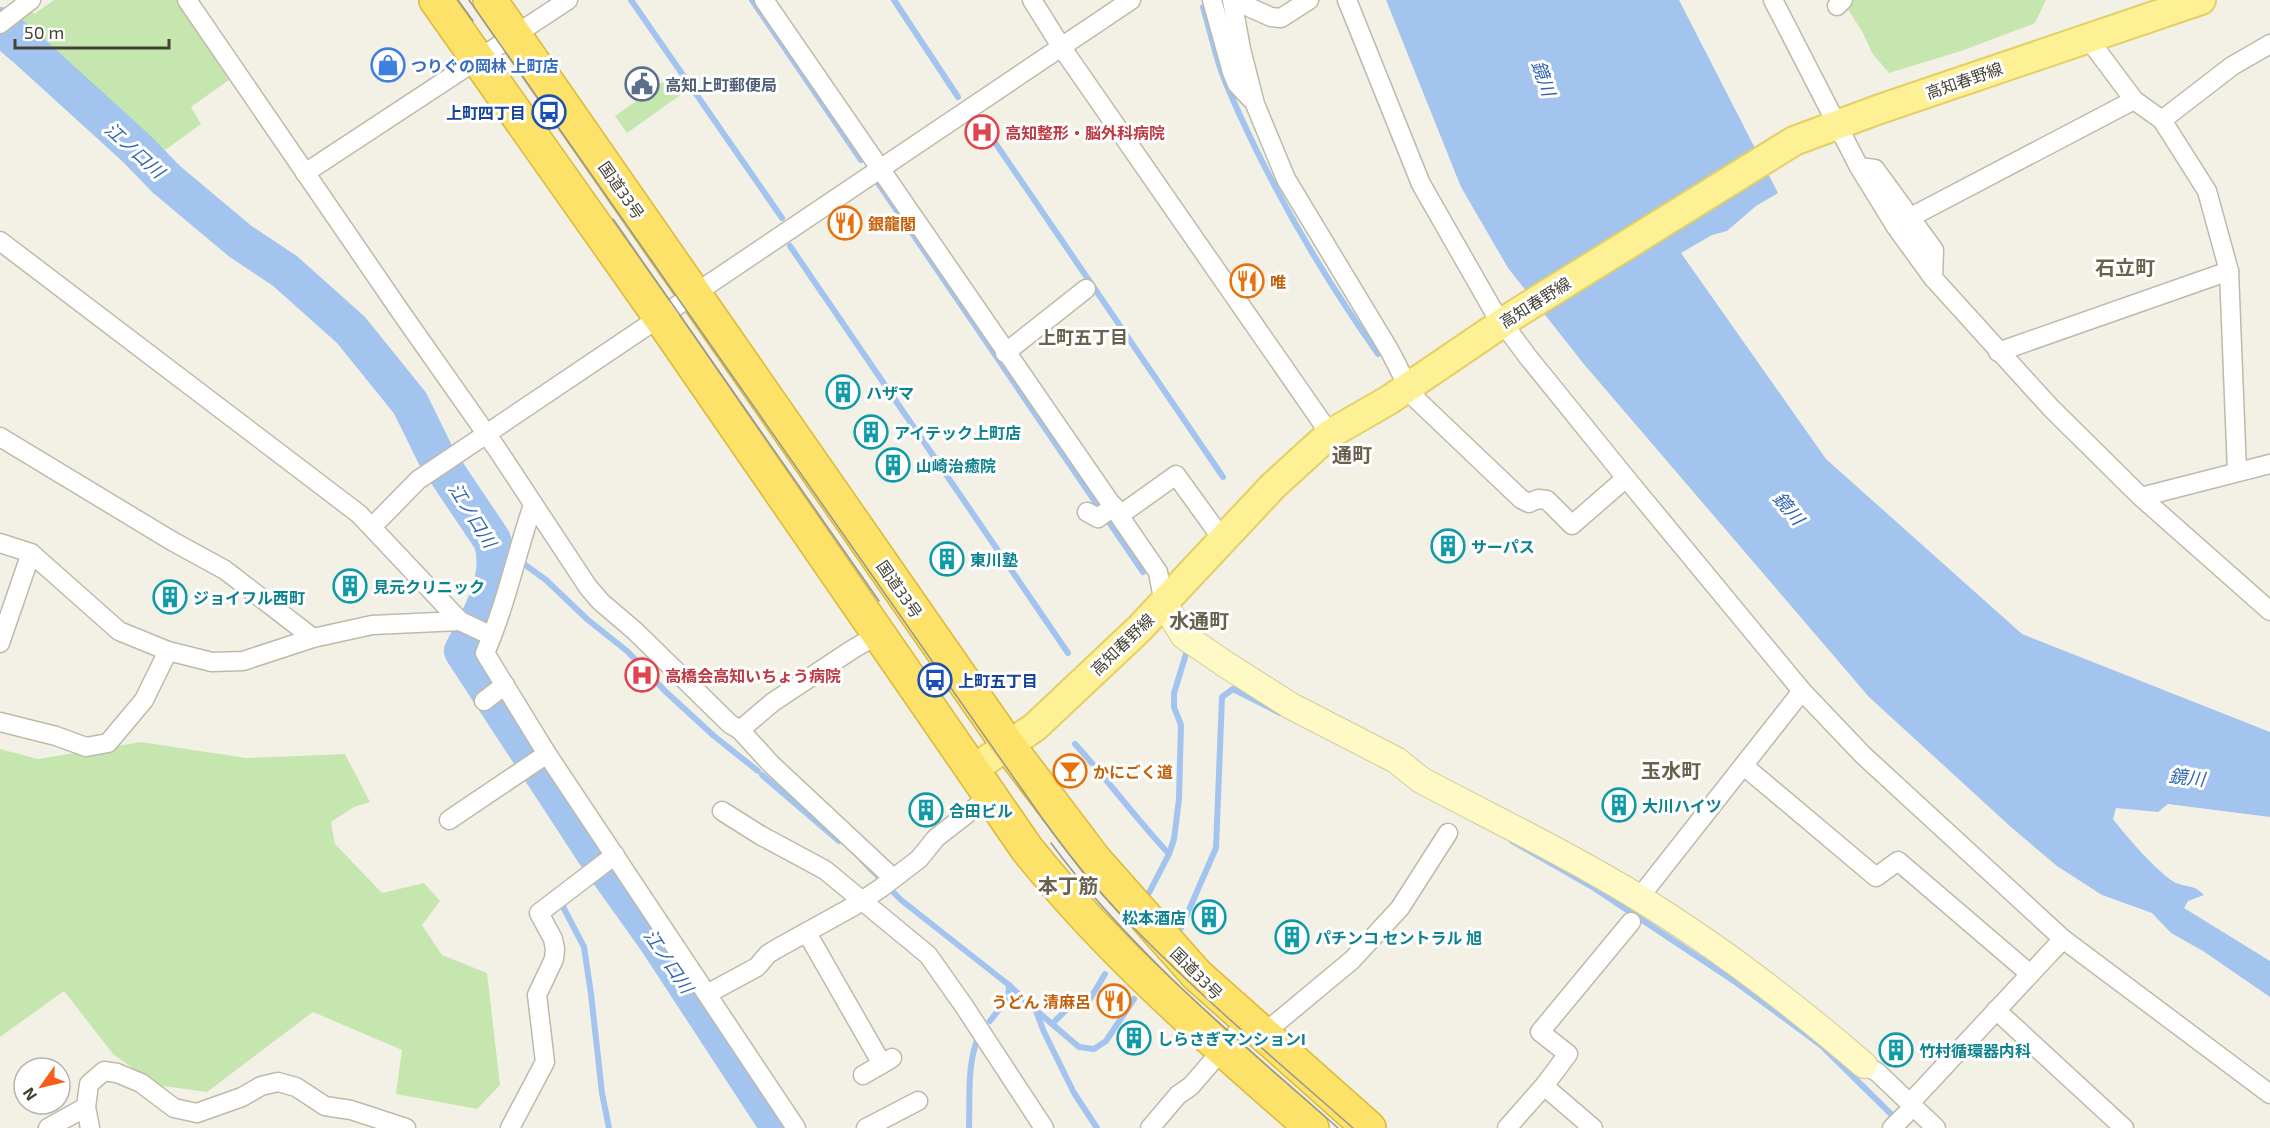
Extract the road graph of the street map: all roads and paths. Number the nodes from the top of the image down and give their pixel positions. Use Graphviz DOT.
graph roads {
  1 [pos="31,0"];
  2 [pos="187,0"];
  3 [pos="436,0"];
  4 [pos="490,0"];
  5 [pos="568,0"];
  6 [pos="764,0"];
  7 [pos="1032,0"];
  8 [pos="1131,0"];
  9 [pos="1212,0"];
  10 [pos="1233,0"];
  11 [pos="1309,0"];
  12 [pos="1347,0"];
  13 [pos="1773,0"];
  14 [pos="2201,0"];
  15 [pos="6,19"];
  16 [pos="516,35"];
  17 [pos="2087,37"];
  18 [pos="2270,44"];
  19 [pos="1062,48"];
  20 [pos="478,59"];
  21 [pos="2134,100"];
  22 [pos="1255,104"];
  23 [pos="2162,120"];
  24 [pos="1830,127"];
  25 [pos="881,167"];
  26 [pos="1859,167"];
  27 [pos="305,173"];
  28 [pos="1910,218"];
  29 [pos="0,241"];
  30 [pos="2229,271"];
  31 [pos="1933,278"];
  32 [pos="1086,289"];
  33 [pos="694,294"];
  34 [pos="660,317"];
  35 [pos="1508,319"];
  36 [pos="1998,352"];
  37 [pos="1005,353"];
  38 [pos="1407,387"];
  39 [pos="486,434"];
  40 [pos="1330,434"];
  41 [pos="0,437"];
  42 [pos="2270,464"];
  43 [pos="2237,472"];
  44 [pos="1626,478"];
  45 [pos="2141,497"];
  46 [pos="534,505"];
  47 [pos="1117,510"];
  48 [pos="1092,515"];
  49 [pos="372,527"];
  50 [pos="1222,540"];
  51 [pos="0,543"];
  52 [pos="31,553"];
  53 [pos="1164,604"];
  54 [pos="2270,611"];
  55 [pos="460,621"];
  56 [pos="879,634"];
  57 [pos="489,635"];
  58 [pos="313,638"];
  59 [pos="0,644"];
  60 [pos="168,651"];
  61 [pos="502,688"];
  62 [pos="1802,691"];
  63 [pos="484,701"];
  64 [pos="0,722"];
  65 [pos="740,730"];
  66 [pos="1008,745"];
  67 [pos="539,760"];
  68 [pos="1744,766"];
  69 [pos="981,783"];
  70 [pos="722,811"];
  71 [pos="449,820"];
  72 [pos="1448,833"];
  73 [pos="611,858"];
  74 [pos="888,882"];
  75 [pos="1639,898"];
  76 [pos="862,902"];
  77 [pos="1631,922"];
  78 [pos="807,933"];
  79 [pos="2063,939"];
  80 [pos="2030,974"];
  81 [pos="707,994"];
  82 [pos="1996,1010"];
  83 [pos="1255,1028"];
  84 [pos="1222,1049"];
  85 [pos="1864,1065"];
  86 [pos="863,1075"];
  87 [pos="1544,1086"];
  88 [pos="2270,1094"];
  89 [pos="918,1101"];
  90 [pos="86,1107"];
  91 [pos="351,1110"];
  92 [pos="1899,1121"];
  93 [pos="788,1125"];
  94 [pos="48,1128"];
  95 [pos="90,1128"];
  96 [pos="364,1128"];
  97 [pos="406,1128"];
  98 [pos="510,1128"];
  99 [pos="866,1128"];
  100 [pos="1044,1128"];
  101 [pos="1150,1128"];
  102 [pos="1312,1128"];
  103 [pos="1369,1128"];
  104 [pos="1506,1128"];
  105 [pos="1593,1128"];
  106 [pos="1920,1128"];
  107 [pos="1935,1128"];
  108 [pos="2124,1128"];
  1 -- 15 [label="street"];
  2 -- 27 [label="street"];
  3 -- 20 [label="highway"];
  4 -- 16 [label="highway, 国道33号"];
  5 -- 16 [label="street"];
  6 -- 25 [label="street"];
  7 -- 19 [label="street"];
  8 -- 19 [label="street"];
  9 -- 22 [label="street"];
  10 -- 11 [label="street"];
  10 -- 22 [label="street"];
  12 -- 35 [label="street"];
  13 -- 24 [label="street"];
  14 -- 17 [label="main road, 高知春野線"];
  16 -- 20 [label="street"];
  16 -- 33 [label="highway, 国道33号"];
  17 -- 21 [label="street"];
  17 -- 24 [label="main road, 高知春野線"];
  18 -- 23 [label="street"];
  19 -- 25 [label="street"];
  19 -- 40 [label="street"];
  20 -- 27 [label="street"];
  20 -- 34 [label="highway"];
  21 -- 23 [label="street"];
  21 -- 28 [label="street"];
  22 -- 38 [label="street"];
  23 -- 30 [label="street"];
  24 -- 26 [label="street"];
  24 -- 35 [label="main road, 高知春野線"];
  25 -- 33 [label="street"];
  25 -- 37 [label="street"];
  26 -- 28 [label="street"];
  26 -- 31 [label="street"];
  27 -- 39 [label="street"];
  28 -- 31 [label="street"];
  29 -- 49 [label="street"];
  30 -- 36 [label="street"];
  30 -- 43 [label="street"];
  31 -- 36 [label="street"];
  32 -- 37 [label="street"];
  33 -- 34 [label="street"];
  33 -- 66 [label="highway, 国道33号"];
  34 -- 39 [label="street"];
  34 -- 56 [label="highway"];
  35 -- 38 [label="main road, 高知春野線"];
  35 -- 44 [label="street"];
  36 -- 45 [label="street"];
  37 -- 47 [label="street"];
  38 -- 40 [label="main road, 高知春野線"];
  38 -- 44 [label="street"];
  39 -- 46 [label="street"];
  39 -- 49 [label="street"];
  40 -- 50 [label="main road, 高知春野線"];
  41 -- 58 [label="street"];
  42 -- 43 [label="street"];
  43 -- 45 [label="street"];
  44 -- 62 [label="street"];
  45 -- 54 [label="street"];
  46 -- 57 [label="street"];
  46 -- 65 [label="street"];
  47 -- 48 [label="street"];
  47 -- 50 [label="street"];
  47 -- 53 [label="street"];
  49 -- 55 [label="street"];
  50 -- 53 [label="main road, 高知春野線"];
  51 -- 52 [label="street"];
  52 -- 59 [label="street"];
  52 -- 60 [label="street"];
  53 -- 66 [label="main road, 高知春野線"];
  53 -- 75 [label="street"];
  55 -- 57 [label="street"];
  55 -- 58 [label="street"];
  56 -- 65 [label="street"];
  56 -- 69 [label="highway"];
  57 -- 61 [label="street"];
  58 -- 60 [label="street"];
  60 -- 64 [label="street"];
  61 -- 63 [label="street"];
  61 -- 67 [label="street"];
  62 -- 68 [label="street"];
  62 -- 79 [label="street"];
  65 -- 74 [label="street"];
  66 -- 69 [label="main road, 高知春野線"];
  66 -- 83 [label="highway, 国道33号"];
  67 -- 71 [label="street"];
  67 -- 73 [label="street"];
  68 -- 75 [label="street"];
  68 -- 80 [label="street"];
  69 -- 74 [label="street"];
  69 -- 84 [label="highway"];
  70 -- 76 [label="street"];
  72 -- 83 [label="street"];
  73 -- 81 [label="street"];
  73 -- 98 [label="street"];
  74 -- 76 [label="street"];
  75 -- 85 [label="street"];
  76 -- 78 [label="street"];
  76 -- 100 [label="street"];
  77 -- 87 [label="street"];
  78 -- 81 [label="street"];
  78 -- 86 [label="street"];
  79 -- 80 [label="street"];
  79 -- 88 [label="street"];
  80 -- 82 [label="street"];
  81 -- 93 [label="street"];
  82 -- 92 [label="street"];
  82 -- 108 [label="street"];
  83 -- 84 [label="street"];
  83 -- 103 [label="highway, 国道33号"];
  84 -- 101 [label="street"];
  84 -- 102 [label="highway"];
  85 -- 92 [label="street"];
  87 -- 104 [label="street"];
  87 -- 105 [label="street"];
  89 -- 99 [label="street"];
  90 -- 91 [label="street"];
  90 -- 94 [label="street"];
  90 -- 95 [label="street"];
  91 -- 96 [label="street"];
  91 -- 97 [label="street"];
  92 -- 106 [label="street"];
  92 -- 107 [label="street"];
}
